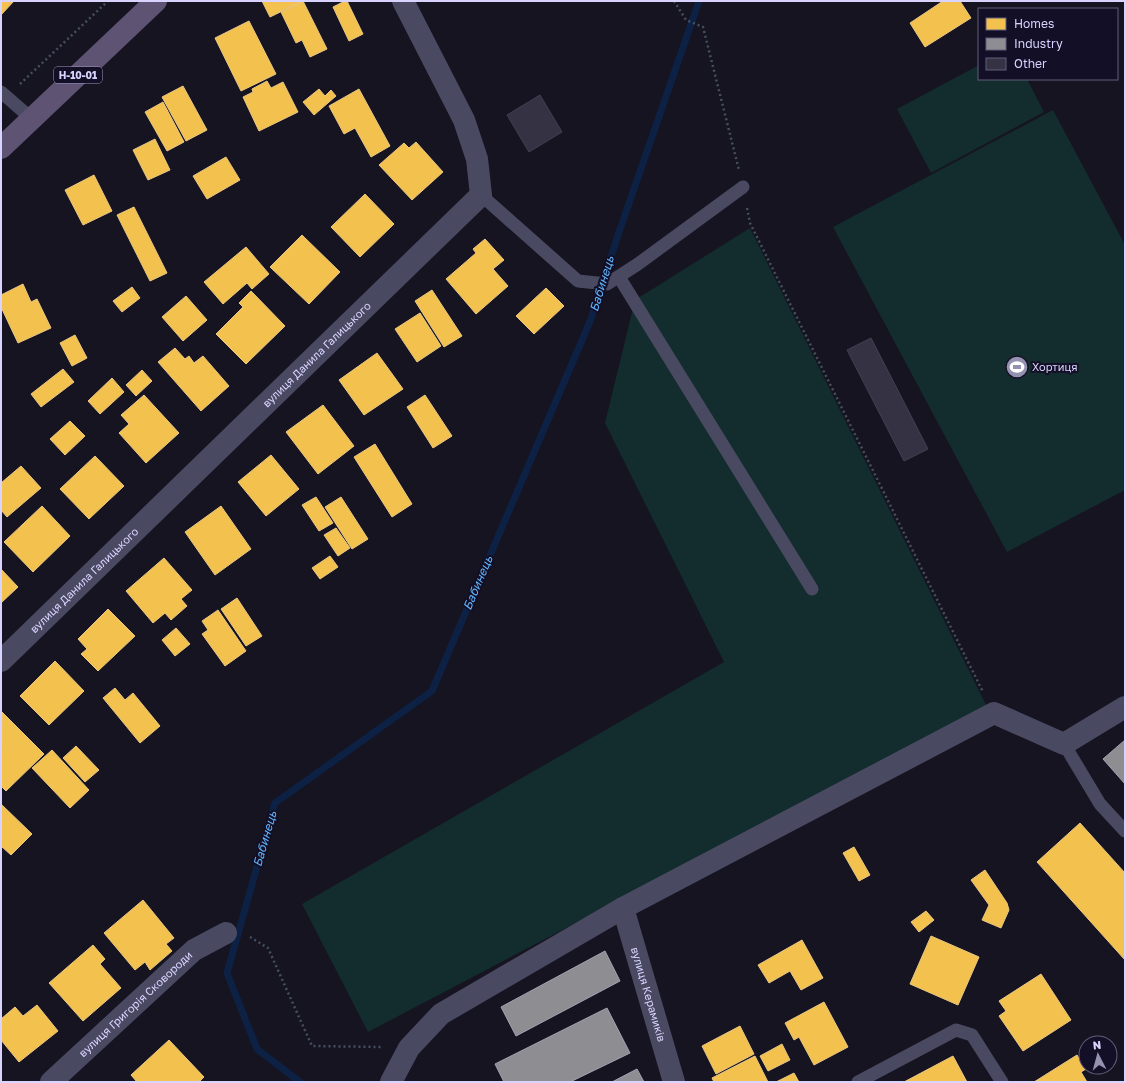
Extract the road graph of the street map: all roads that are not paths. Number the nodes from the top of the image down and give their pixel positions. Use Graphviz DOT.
graph roads {
  1 [pos="156,1"];
  2 [pos="403,1"];
  3 [pos="4,94"];
  4 [pos="32,119"];
  5 [pos="1,148"];
  6 [pos="743,187"];
  7 [pos="480,196"];
  8 [pos="613,281"];
  9 [pos="812,588"];
  10 [pos="1,661"];
  11 [pos="1125,707"];
  12 [pos="1064,744"];
  13 [pos="1124,829"];
  14 [pos="623,908"];
  15 [pos="236,934"];
  16 [pos="51,1082"];
  17 [pos="391,1082"];
  18 [pos="674,1082"];
  19 [pos="858,1082"];
  20 [pos="1002,1082"];
  1 -- 4 [label="main road, Н-10-01"];
  2 -- 7 [label="street"];
  3 -- 4 [label="lane"];
  4 -- 5 [label="main road, Н-10-01"];
  6 -- 8 [label="lane"];
  7 -- 8 [label="lane"];
  7 -- 10 [label="street, вулиця Данила Галицького"];
  8 -- 9 [label="lane"];
  11 -- 12 [label="street"];
  12 -- 13 [label="lane"];
  12 -- 14 [label="street"];
  14 -- 17 [label="street"];
  14 -- 18 [label="street, вулиця Керамиків"];
  15 -- 16 [label="street, вулиця Григорія Сковороди"];
  19 -- 20 [label="lane"];
}
